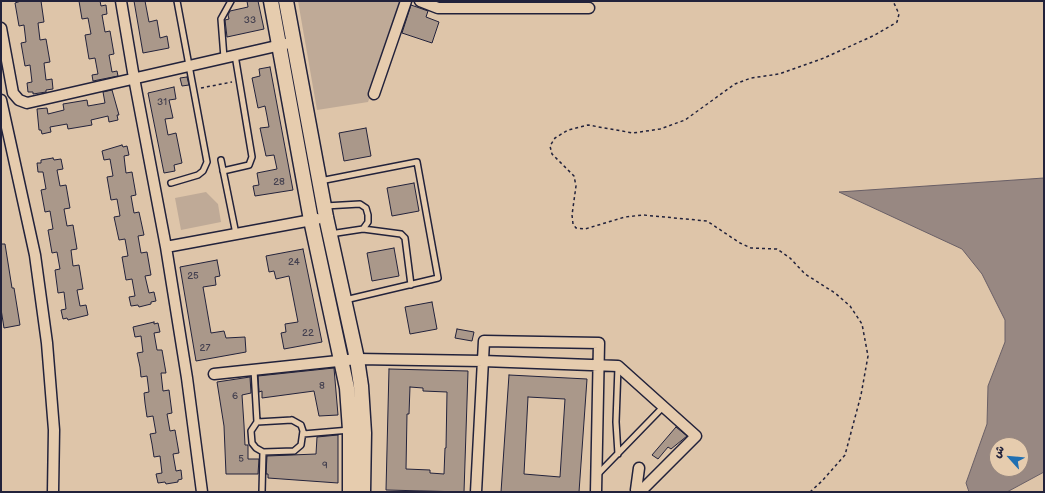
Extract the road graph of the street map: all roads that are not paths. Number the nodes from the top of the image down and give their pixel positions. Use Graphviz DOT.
graph roads {
  1 [pos="121,1"];
  2 [pos="177,1"];
  3 [pos="231,1"];
  4 [pos="271,1"];
  5 [pos="286,1"];
  6 [pos="406,1"];
  7 [pos="420,1"];
  8 [pos="589,8"];
  9 [pos="1,28"];
  10 [pos="294,42"];
  11 [pos="279,45"];
  12 [pos="235,55"];
  13 [pos="224,58"];
  14 [pos="188,66"];
  15 [pos="134,78"];
  16 [pos="374,94"];
  17 [pos="1,100"];
  18 [pos="221,160"];
  19 [pos="223,171"];
  20 [pos="320,181"];
  21 [pos="171,183"];
  22 [pos="325,211"];
  23 [pos="311,220"];
  24 [pos="362,229"];
  25 [pos="236,234"];
  26 [pos="330,234"];
  27 [pos="166,247"];
  28 [pos="411,285"];
  29 [pos="344,300"];
  30 [pos="357,359"];
  31 [pos="483,360"];
  32 [pos="343,361"];
  33 [pos="599,366"];
  34 [pos="618,366"];
  35 [pos="254,370"];
  36 [pos="214,374"];
  37 [pos="663,407"];
  38 [pos="257,422"];
  39 [pos="350,430"];
  40 [pos="303,434"];
  41 [pos="263,452"];
  42 [pos="618,454"];
  43 [pos="639,468"];
  44 [pos="596,476"];
  45 [pos="53,492"];
  46 [pos="202,492"];
  47 [pos="262,492"];
  48 [pos="350,492"];
  49 [pos="363,492"];
  50 [pos="476,492"];
  51 [pos="596,492"];
  1 -- 15 [label="street"];
  2 -- 14 [label="lane"];
  3 -- 13 [label="lane"];
  4 -- 11 [label="street"];
  5 -- 10 [label="street"];
  6 -- 16 [label="street"];
  7 -- 8 [label="street"];
  9 -- 15 [label="street"];
  10 -- 11 [label="street"];
  10 -- 20 [label="street"];
  11 -- 12 [label="street"];
  11 -- 23 [label="street"];
  12 -- 13 [label="street"];
  12 -- 19 [label="lane"];
  13 -- 14 [label="street"];
  14 -- 15 [label="street"];
  14 -- 21 [label="lane"];
  15 -- 27 [label="street"];
  17 -- 45 [label="street"];
  18 -- 19 [label="lane"];
  19 -- 25 [label="lane"];
  20 -- 22 [label="street"];
  20 -- 28 [label="lane"];
  22 -- 23 [label="street"];
  22 -- 24 [label="lane"];
  22 -- 26 [label="street"];
  23 -- 25 [label="street"];
  23 -- 32 [label="street"];
  24 -- 26 [label="lane"];
  24 -- 28 [label="lane"];
  25 -- 27 [label="street"];
  26 -- 29 [label="street"];
  27 -- 46 [label="street"];
  28 -- 29 [label="lane"];
  29 -- 30 [label="street"];
  30 -- 31 [label="street"];
  30 -- 32 [label="street"];
  30 -- 49 [label="street"];
  31 -- 33 [label="street"];
  31 -- 33 [label="street"];
  31 -- 50 [label="street"];
  32 -- 35 [label="street"];
  32 -- 39 [label="street"];
  33 -- 34 [label="street"];
  33 -- 44 [label="street"];
  34 -- 37 [label="street"];
  34 -- 42 [label="lane"];
  35 -- 36 [label="street"];
  35 -- 38 [label="lane"];
  37 -- 42 [label="lane"];
  37 -- 43 [label="street"];
  38 -- 40 [label="lane"];
  38 -- 41 [label="lane"];
  39 -- 40 [label="lane"];
  39 -- 48 [label="street"];
  40 -- 41 [label="lane"];
  41 -- 47 [label="lane"];
  42 -- 44 [label="lane"];
  44 -- 51 [label="street"];
}
